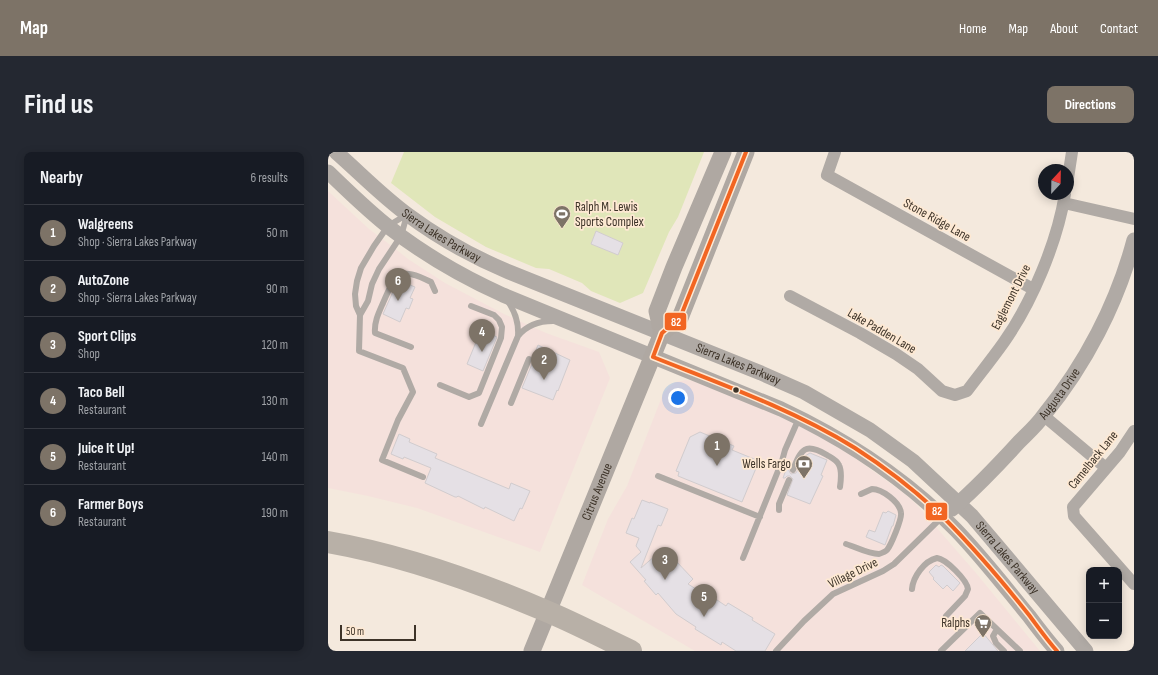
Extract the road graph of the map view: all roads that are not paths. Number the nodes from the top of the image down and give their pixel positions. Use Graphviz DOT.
graph roads {
  1 [pos="336,152"];
  2 [pos="723,152"];
  3 [pos="746,152"];
  4 [pos="835,152"];
  5 [pos="1072,152"];
  6 [pos="1070,164"];
  7 [pos="328,172"];
  8 [pos="1064,200"];
  9 [pos="1068,200"];
  10 [pos="407,215"];
  11 [pos="1134,219"];
  12 [pos="388,226"];
  13 [pos="401,236"];
  14 [pos="1134,240"];
  15 [pos="1033,289"];
  16 [pos="435,291"];
  17 [pos="503,295"];
  18 [pos="790,296"];
  19 [pos="471,306"];
  20 [pos="360,315"];
  21 [pos="564,321"];
  22 [pos="662,333"];
  23 [pos="518,336"];
  24 [pos="412,347"];
  25 [pos="652,357"];
  26 [pos="529,360"];
  27 [pos="440,385"];
  28 [pos="955,395"];
  29 [pos="511,403"];
  30 [pos="1044,416"];
  31 [pos="799,418"];
  32 [pos="481,424"];
  33 [pos="1134,430"];
  34 [pos="1106,468"];
  35 [pos="793,470"];
  36 [pos="658,476"];
  37 [pos="423,477"];
  38 [pos="789,480"];
  39 [pos="840,487"];
  40 [pos="861,494"];
  41 [pos="959,503"];
  42 [pos="779,510"];
  43 [pos="760,516"];
  44 [pos="942,517"];
  45 [pos="328,542"];
  46 [pos="846,544"];
  47 [pos="743,558"];
  48 [pos="1134,584"];
  49 [pos="912,589"];
  50 [pos="548,611"];
  51 [pos="946,616"];
  52 [pos="997,629"];
  53 [pos="532,651"];
  54 [pos="632,651"];
  55 [pos="776,651"];
  56 [pos="941,651"];
  57 [pos="1004,651"];
  58 [pos="1020,651"];
  59 [pos="1057,651"];
  60 [pos="1086,651"];
  1 -- 10 [label="street, Sierra Lakes Parkway"];
  2 -- 22 [label="main road"];
  3 -- 22 [label="main road, Citrus Avenue"];
  4 -- 15 [label="street, Stone Ridge Lane"];
  5 -- 6 [label="street"];
  7 -- 12 [label="street, Sierra Lakes Parkway"];
  8 -- 15 [label="street, Eaglemont Drive"];
  9 -- 11 [label="street"];
  10 -- 12 [label="lane"];
  10 -- 13 [label="lane"];
  10 -- 22 [label="street, Sierra Lakes Parkway"];
  12 -- 13 [label="street, Sierra Lakes Parkway"];
  12 -- 20 [label="lane"];
  13 -- 17 [label="street, Sierra Lakes Parkway"];
  13 -- 20 [label="lane"];
  14 -- 30 [label="street, Augusta Drive"];
  15 -- 28 [label="street, Eaglemont Drive"];
  16 -- 24 [label="lane"];
  17 -- 21 [label="street, Sierra Lakes Parkway"];
  17 -- 23 [label="lane"];
  18 -- 28 [label="street, Lake Padden Lane"];
  19 -- 27 [label="lane"];
  20 -- 37 [label="lane"];
  21 -- 23 [label="lane"];
  21 -- 25 [label="street, Sierra Lakes Parkway"];
  22 -- 25 [label="main road, Citrus Avenue"];
  22 -- 41 [label="street, Sierra Lakes Parkway"];
  23 -- 32 [label="lane"];
  25 -- 31 [label="street, Sierra Lakes Parkway"];
  25 -- 50 [label="main road, Citrus Avenue"];
  26 -- 29 [label="lane"];
  30 -- 34 [label="street"];
  30 -- 41 [label="street, Augusta Drive"];
  31 -- 43 [label="lane"];
  31 -- 44 [label="street, Sierra Lakes Parkway"];
  33 -- 34 [label="street, Camelback Lane"];
  34 -- 48 [label="street, Camelback Lane"];
  35 -- 39 [label="lane"];
  36 -- 43 [label="lane"];
  38 -- 42 [label="lane"];
  40 -- 46 [label="lane"];
  41 -- 44 [label="street, Augusta Drive"];
  41 -- 60 [label="street, Sierra Lakes Parkway"];
  43 -- 47 [label="lane"];
  44 -- 55 [label="lane, Village Drive"];
  44 -- 59 [label="street, Sierra Lakes Parkway"];
  45 -- 50 [label="highway"];
  49 -- 51 [label="lane"];
  50 -- 53 [label="main road, Citrus Avenue"];
  50 -- 54 [label="highway"];
  52 -- 56 [label="lane"];
  52 -- 57 [label="lane"];
  52 -- 58 [label="lane"];
}
